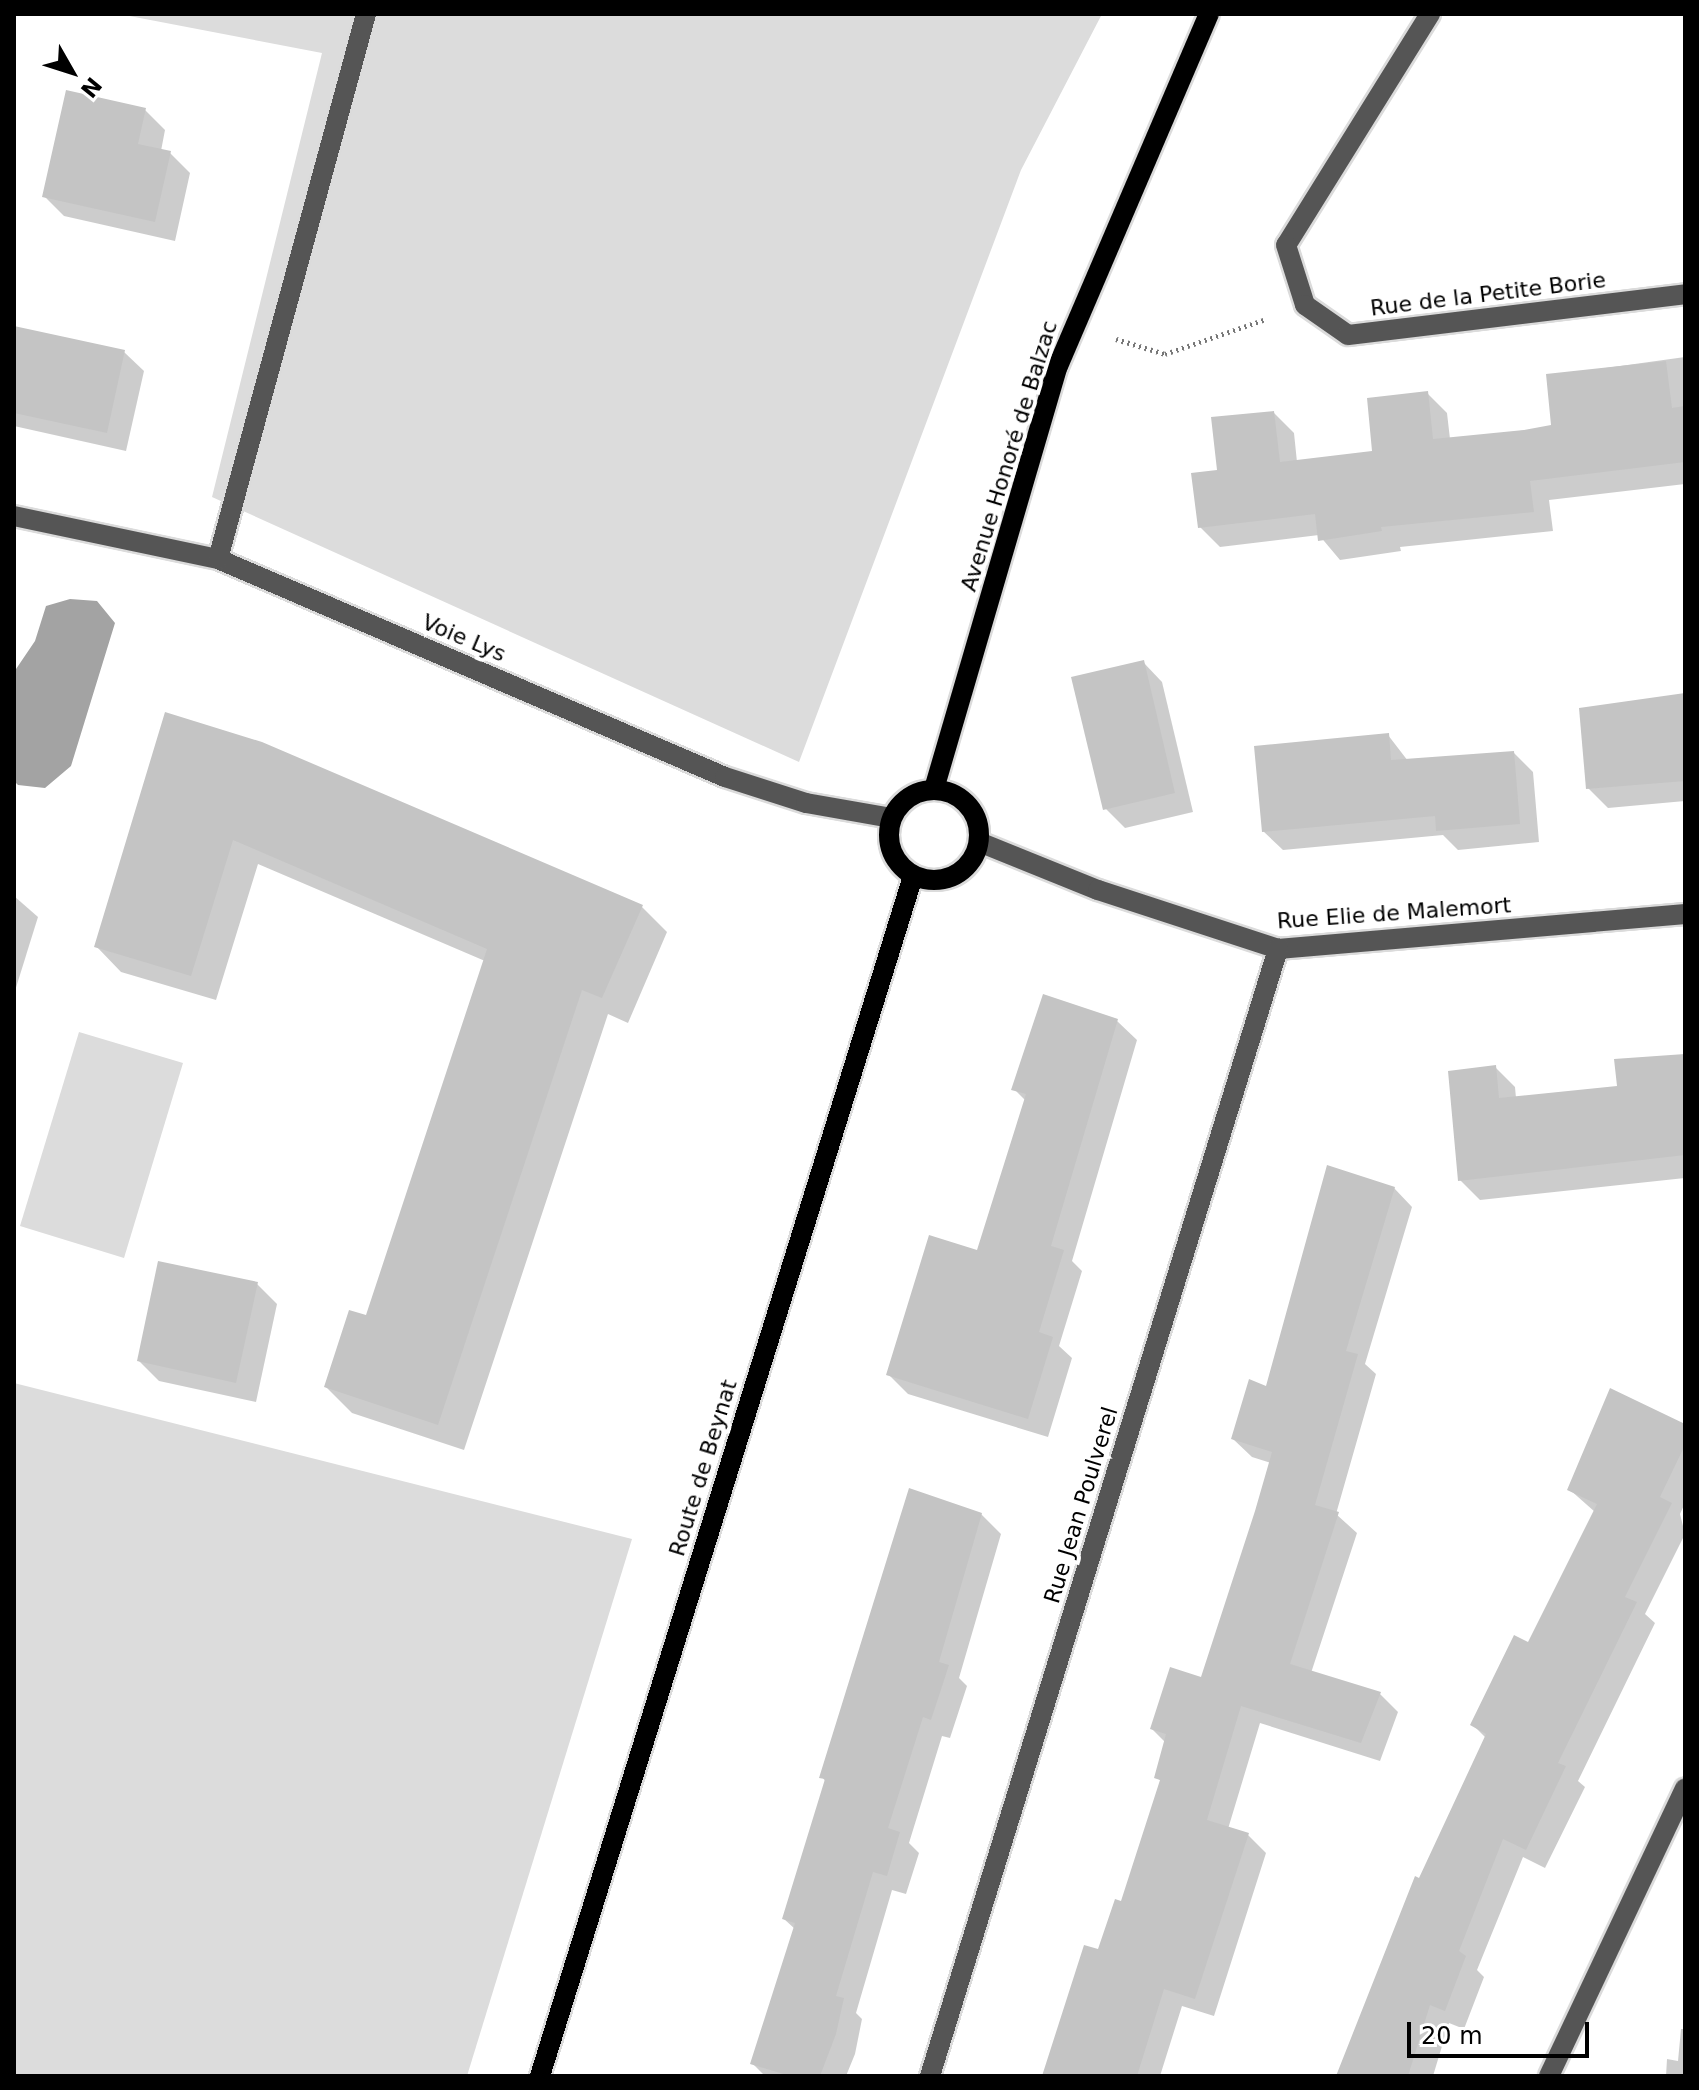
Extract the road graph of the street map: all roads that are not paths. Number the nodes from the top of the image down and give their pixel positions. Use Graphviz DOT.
graph roads {
  1 [pos="366,14"];
  2 [pos="1209,14"];
  3 [pos="1430,14"];
  4 [pos="1685,294"];
  5 [pos="14,516"];
  6 [pos="218,559"];
  7 [pos="934,789"];
  8 [pos="891,818"];
  9 [pos="979,842"];
  10 [pos="913,876"];
  11 [pos="1685,914"];
  12 [pos="1278,949"];
  13 [pos="1685,1788"];
  14 [pos="540,2076"];
  15 [pos="930,2076"];
  16 [pos="1549,2076"];
  1 -- 6 [label="street"];
  2 -- 7 [label="main road, Avenue Honoré de Balzac"];
  3 -- 4 [label="street, Rue de la Petite Borie"];
  5 -- 6 [label="street, Voie Lys"];
  6 -- 8 [label="street, Voie Lys"];
  7 -- 8 [label="main road"];
  7 -- 9 [label="main road"];
  8 -- 10 [label="main road"];
  9 -- 10 [label="main road"];
  9 -- 12 [label="street, Rue Elie de Malemort"];
  10 -- 14 [label="main road, Route de Beynat"];
  11 -- 12 [label="street, Rue Elie de Malemort"];
  12 -- 15 [label="street, Rue Jean Poulverel"];
  13 -- 16 [label="street"];
}
